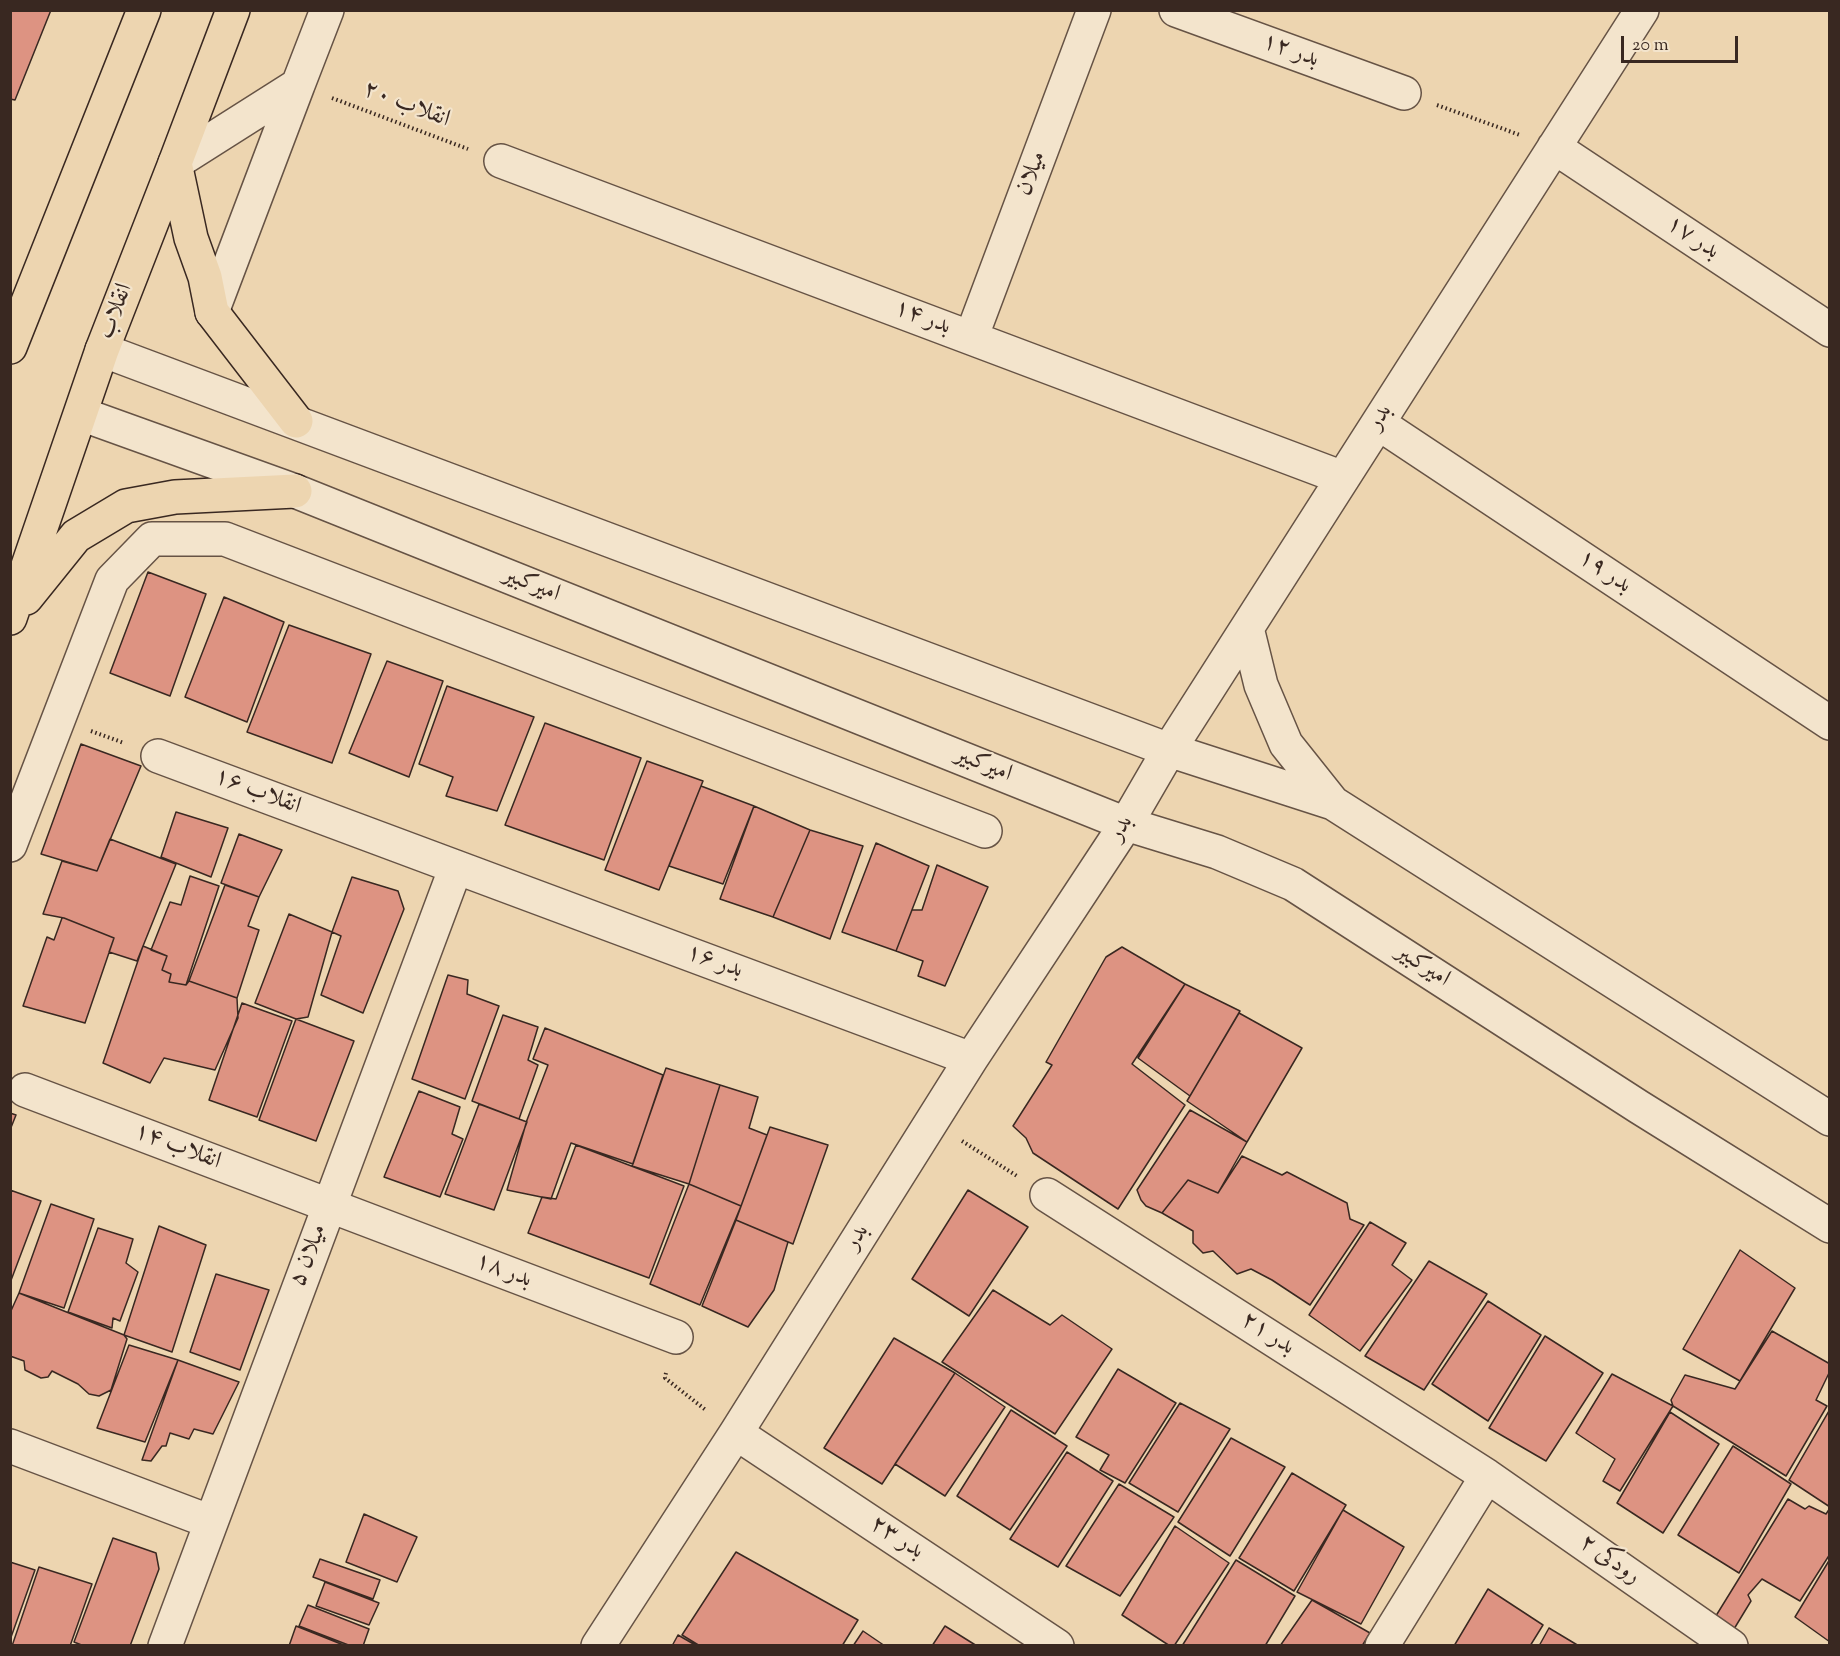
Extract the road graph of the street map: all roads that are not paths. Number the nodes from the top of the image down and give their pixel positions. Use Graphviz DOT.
graph roads {
  1 [pos="144,10"];
  2 [pos="233,10"];
  3 [pos="327,10"];
  4 [pos="1094,10"];
  5 [pos="1176,10"];
  6 [pos="1642,10"];
  7 [pos="298,85"];
  8 [pos="1404,93"];
  9 [pos="1554,147"];
  10 [pos="501,161"];
  11 [pos="175,163"];
  12 [pos="212,312"];
  13 [pos="1830,330"];
  14 [pos="971,338"];
  15 [pos="10,347"];
  16 [pos="102,350"];
  17 [pos="81,414"];
  18 [pos="296,422"];
  19 [pos="1378,423"];
  20 [pos="1343,478"];
  21 [pos="295,491"];
  22 [pos="11,617"];
  23 [pos="1247,628"];
  24 [pos="1830,723"];
  25 [pos="1169,750"];
  26 [pos="158,756"];
  27 [pos="1332,803"];
  28 [pos="1126,824"];
  29 [pos="985,831"];
  30 [pos="10,845"];
  31 [pos="456,867"];
  32 [pos="971,1059"];
  33 [pos="25,1090"];
  34 [pos="1830,1119"];
  35 [pos="1047,1195"];
  36 [pos="329,1206"];
  37 [pos="1830,1226"];
  38 [pos="676,1337"];
  39 [pos="736,1433"];
  40 [pos="10,1446"];
  41 [pos="1487,1476"];
  42 [pos="211,1522"];
  43 [pos="165,1646"];
  44 [pos="598,1646"];
  45 [pos="1057,1646"];
  46 [pos="1382,1646"];
  47 [pos="1731,1646"];
  1 -- 15 [label="main road"];
  2 -- 11 [label="main road, انقلاب"];
  3 -- 7 [label="street"];
  4 -- 14 [label="street, میلان"];
  5 -- 8 [label="street, بدر ۱۲"];
  6 -- 9 [label="street, بدر"];
  7 -- 11 [label="street"];
  7 -- 12 [label="street"];
  9 -- 13 [label="street, بدر ۱۷"];
  9 -- 19 [label="street, بدر"];
  10 -- 14 [label="street, بدر ۱۴"];
  11 -- 12 [label="main road"];
  11 -- 16 [label="main road, انقلاب"];
  12 -- 18 [label="main road"];
  14 -- 20 [label="street, بدر ۱۴"];
  16 -- 17 [label="main road, انقلاب"];
  16 -- 18 [label="street"];
  17 -- 21 [label="street, امیرکبیر"];
  17 -- 22 [label="main road, انقلاب"];
  18 -- 25 [label="street"];
  19 -- 20 [label="street, بدر"];
  19 -- 24 [label="street, بدر ۱۹"];
  20 -- 23 [label="street, بدر"];
  21 -- 22 [label="main road"];
  21 -- 28 [label="street, امیرکبیر"];
  23 -- 25 [label="street, بدر"];
  23 -- 27 [label="street"];
  25 -- 27 [label="street"];
  25 -- 28 [label="street, بدر"];
  26 -- 31 [label="street, انقلاب ۱۶"];
  27 -- 34 [label="street"];
  28 -- 32 [label="street, بدر"];
  28 -- 37 [label="street, امیرکبیر"];
  29 -- 30 [label="street"];
  31 -- 32 [label="street, بدر ۱۶"];
  31 -- 36 [label="street, میلان ۵"];
  32 -- 39 [label="street, بدر"];
  33 -- 36 [label="street, انقلاب ۱۴"];
  35 -- 41 [label="street, بدر ۲۱"];
  36 -- 38 [label="street, بدر ۱‍۸"];
  36 -- 42 [label="street, میلان ۵"];
  39 -- 44 [label="street, بدر"];
  39 -- 45 [label="street, بدر ۲۳"];
  40 -- 42 [label="street"];
  41 -- 46 [label="street"];
  41 -- 47 [label="street, رودکی ۲"];
  42 -- 43 [label="street, میلان ۵"];
}
